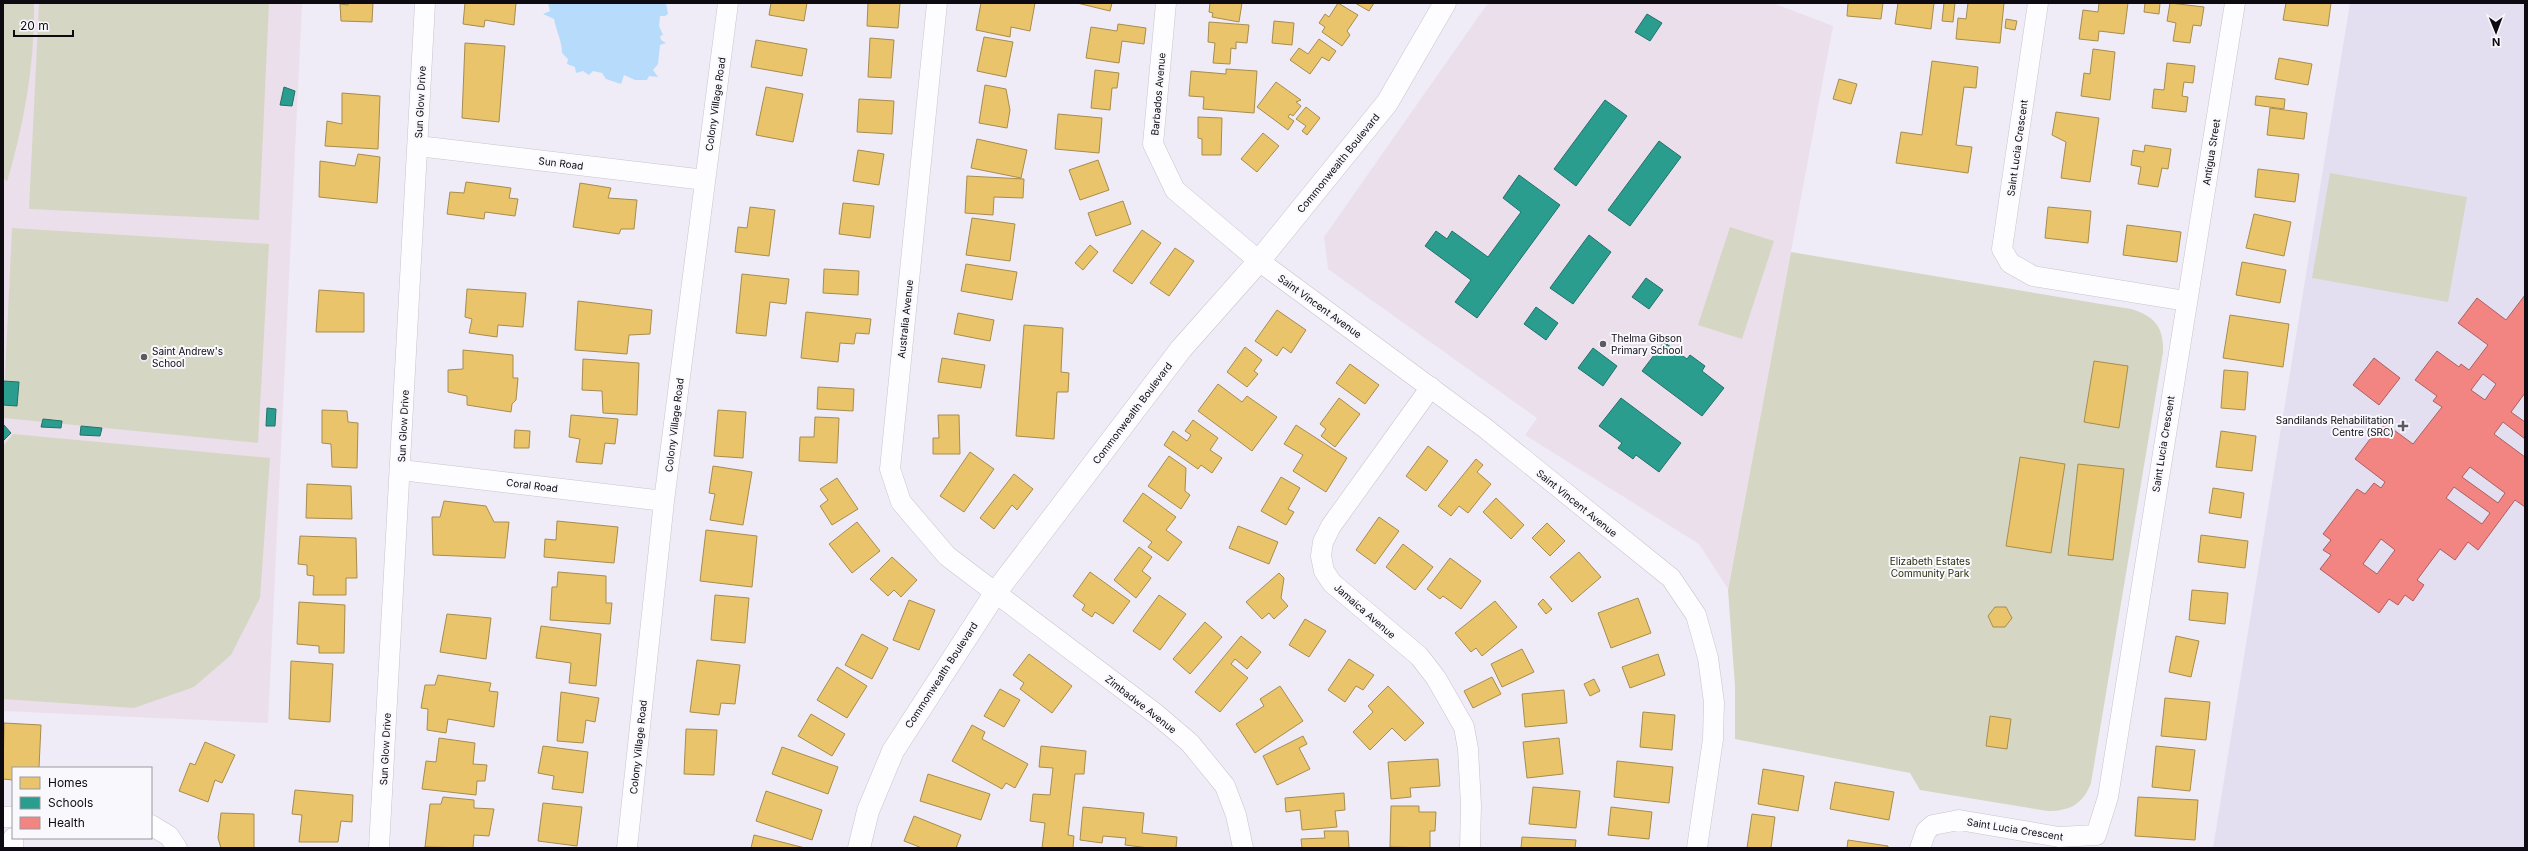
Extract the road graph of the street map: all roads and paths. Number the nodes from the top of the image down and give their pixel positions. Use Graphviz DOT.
graph roads {
  1 [pos="425,3"];
  2 [pos="728,3"];
  3 [pos="937,3"];
  4 [pos="1166,3"];
  5 [pos="1445,3"];
  6 [pos="2038,3"];
  7 [pos="2235,3"];
  8 [pos="418,146"];
  9 [pos="705,180"];
  10 [pos="1259,261"];
  11 [pos="2186,301"];
  12 [pos="1431,387"];
  13 [pos="401,470"];
  14 [pos="664,501"];
  15 [pos="996,592"];
  16 [pos="152,826"];
  17 [pos="177,848"];
  18 [pos="379,848"];
  19 [pos="627,848"];
  20 [pos="859,848"];
  21 [pos="1243,848"];
  22 [pos="1470,848"];
  23 [pos="1697,848"];
  24 [pos="1920,848"];
  1 -- 8 [label="street, Sun Glow Drive"];
  2 -- 9 [label="street, Colony Village Road"];
  3 -- 15 [label="street, Australia Avenue"];
  4 -- 10 [label="street, Barbados Avenue"];
  5 -- 10 [label="street, Commonwealth Boulevard"];
  6 -- 11 [label="street, Saint Lucia Crescent"];
  7 -- 11 [label="street, Antigua Street"];
  8 -- 9 [label="street, Sun Road"];
  8 -- 13 [label="street, Sun Glow Drive"];
  9 -- 14 [label="street, Colony Village Road"];
  10 -- 12 [label="street, Saint Vincent Avenue"];
  10 -- 15 [label="street, Commonwealth Boulevard"];
  11 -- 24 [label="street, Saint Lucia Crescent"];
  12 -- 22 [label="street, Jamaica Avenue"];
  12 -- 23 [label="street, Saint Vincent Avenue"];
  13 -- 14 [label="street, Coral Road"];
  13 -- 18 [label="street, Sun Glow Drive"];
  14 -- 19 [label="street, Colony Village Road"];
  15 -- 20 [label="street, Commonwealth Boulevard"];
  15 -- 21 [label="street, Zimbadwe Avenue"];
  16 -- 17 [label="street"];
}
